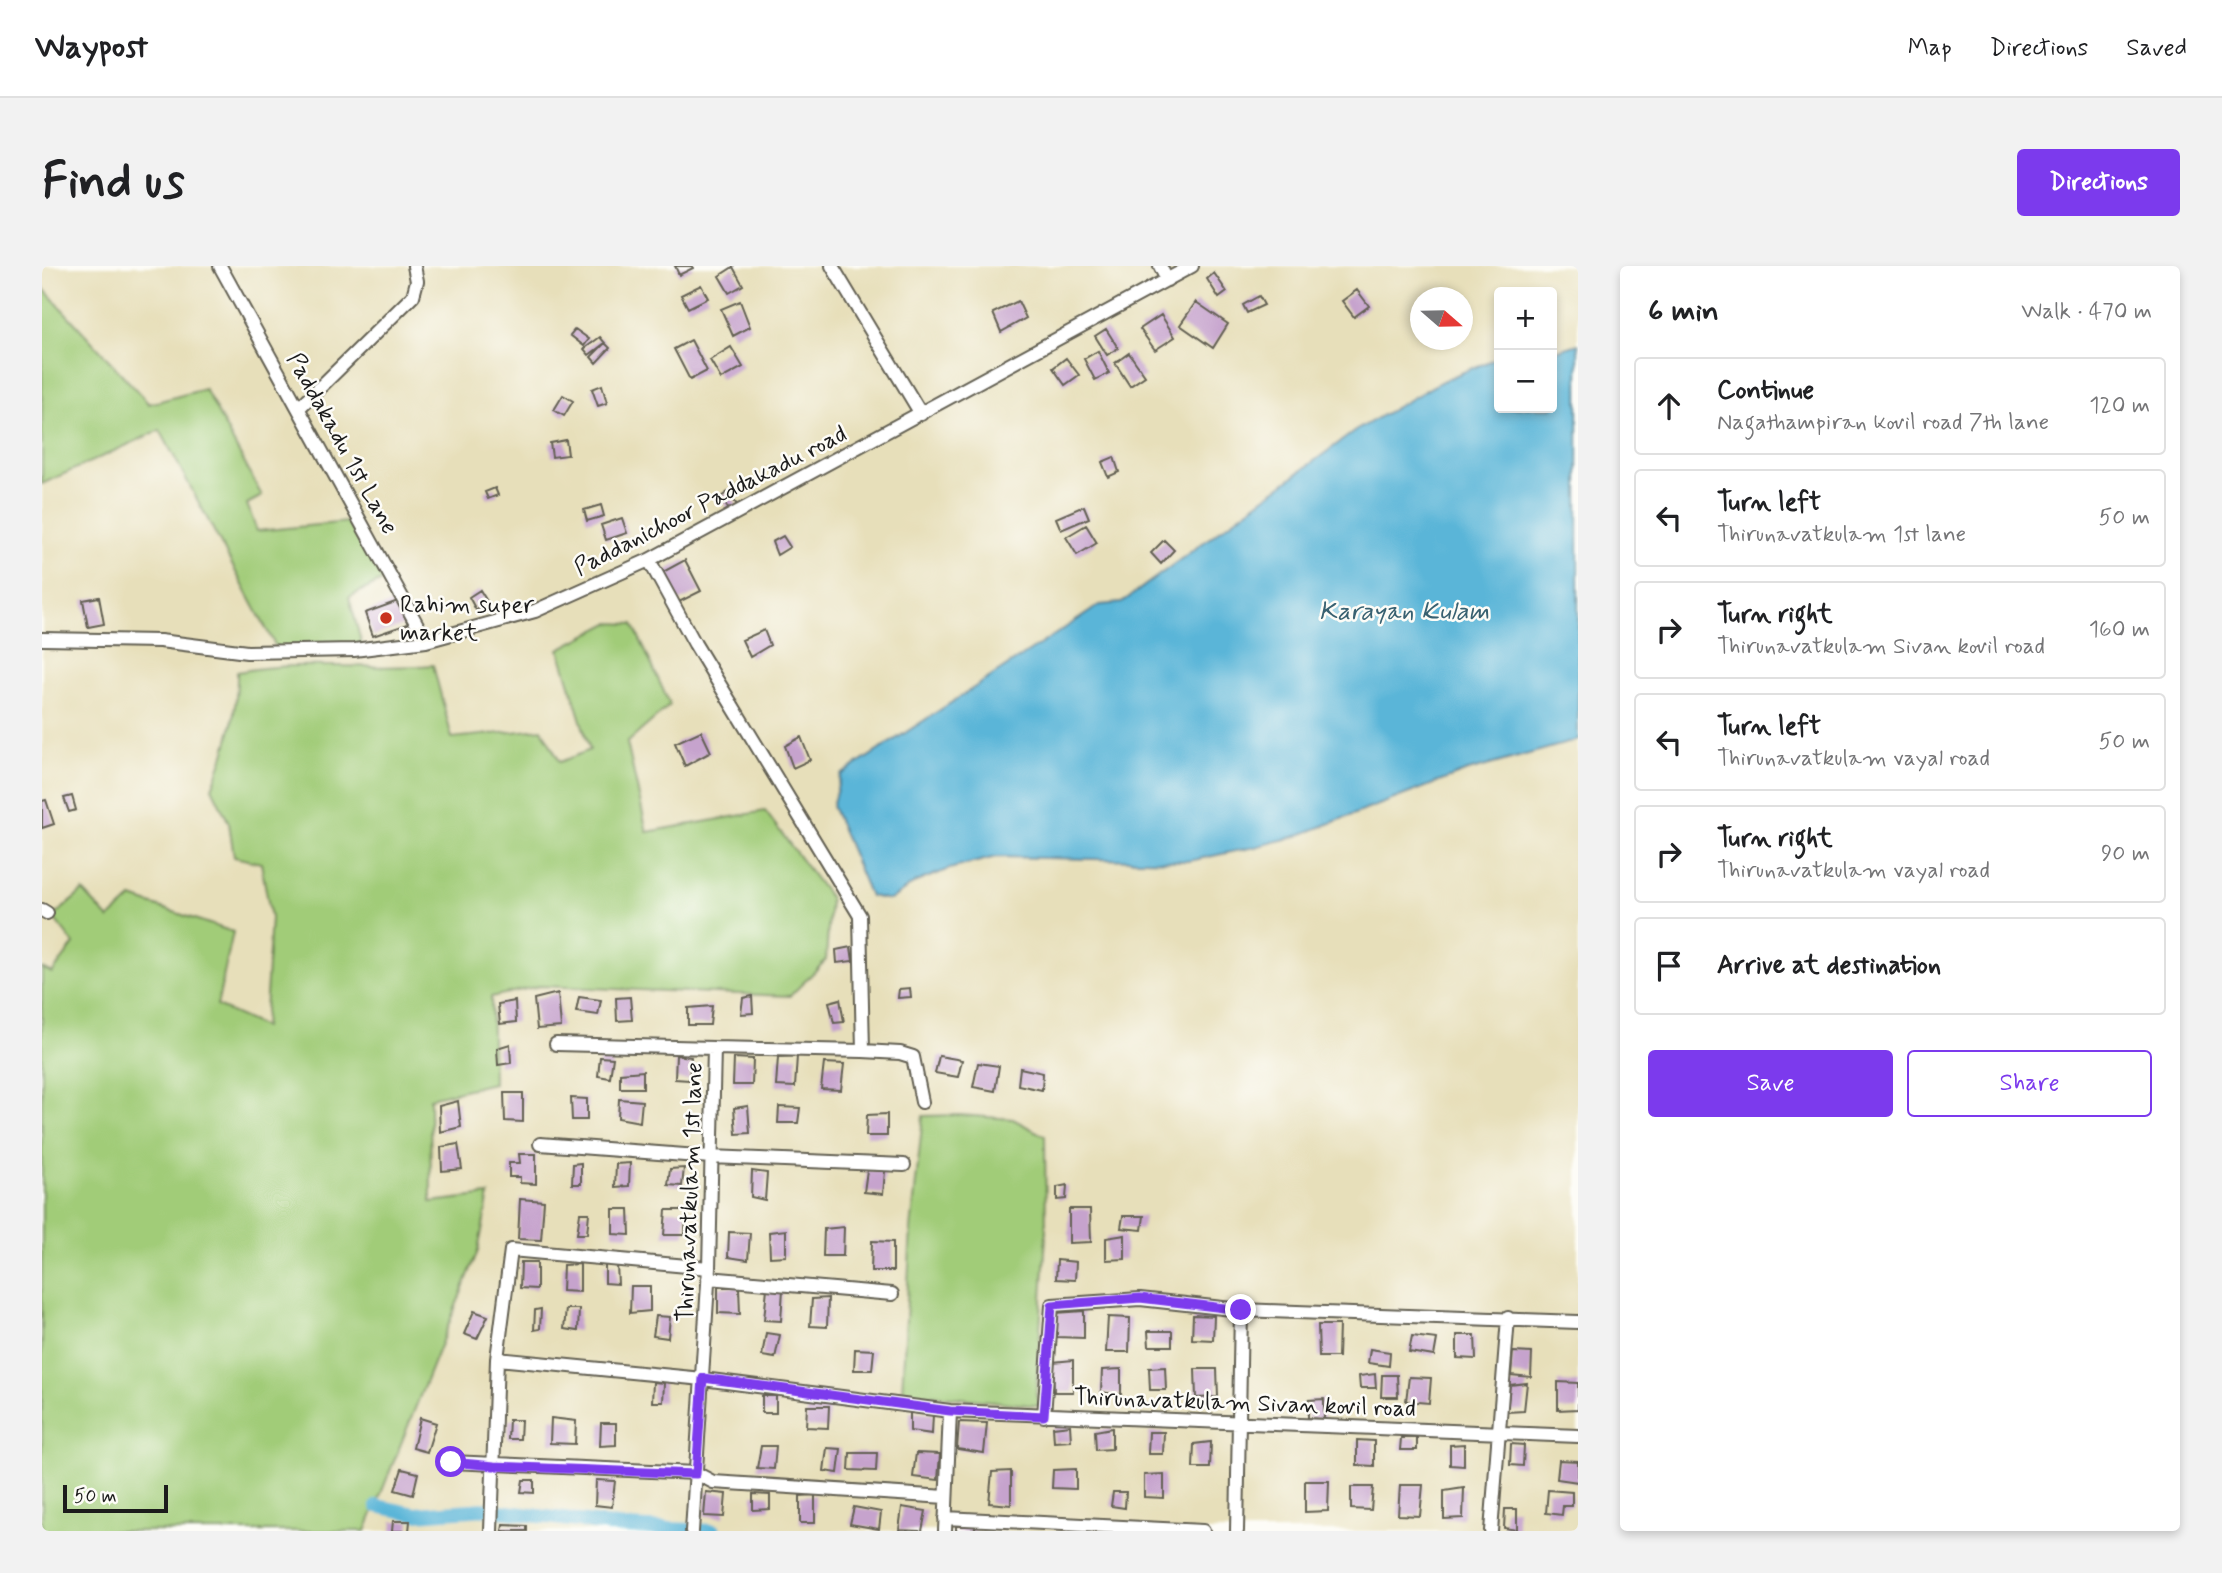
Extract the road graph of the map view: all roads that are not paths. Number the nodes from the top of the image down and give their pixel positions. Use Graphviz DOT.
graph roads {
  1 [pos="220,266"];
  2 [pos="414,266"];
  3 [pos="832,266"];
  4 [pos="1160,266"];
  5 [pos="1192,266"];
  6 [pos="1167,280"];
  7 [pos="299,407"];
  8 [pos="921,414"];
  9 [pos="649,560"];
  10 [pos="42,639"];
  11 [pos="426,641"];
  12 [pos="556,1044"];
  13 [pos="714,1048"];
  14 [pos="863,1051"];
  15 [pos="922,1102"];
  16 [pos="540,1144"];
  17 [pos="712,1157"];
  18 [pos="904,1165"];
  19 [pos="708,1273"];
  20 [pos="892,1294"];
  21 [pos="1241,1310"];
  22 [pos="1508,1318"];
  23 [pos="1578,1322"];
  24 [pos="497,1359"];
  25 [pos="703,1378"];
  26 [pos="950,1411"];
  27 [pos="1044,1416"];
  28 [pos="1241,1423"];
  29 [pos="1499,1433"];
  30 [pos="1578,1436"];
  31 [pos="451,1462"];
  32 [pos="494,1466"];
  33 [pos="696,1474"];
  34 [pos="946,1497"];
  35 [pos="945,1525"];
  36 [pos="491,1531"];
  37 [pos="692,1531"];
  38 [pos="1203,1531"];
  39 [pos="1237,1531"];
  40 [pos="1491,1531"];
  1 -- 7 [label="street, Paddakadu 1st Lane"];
  2 -- 7 [label="street"];
  3 -- 8 [label="street"];
  4 -- 6 [label="street"];
  5 -- 6 [label="street, Paddanichoor Paddakadu road"];
  6 -- 8 [label="street, Paddanichoor Paddakadu road"];
  7 -- 11 [label="street, Paddakadu 1st Lane"];
  8 -- 9 [label="street, Paddanichoor Paddakadu road"];
  9 -- 11 [label="street, Paddanichoor Paddakadu road"];
  9 -- 14 [label="street"];
  10 -- 11 [label="street, Paddanichoor Paddakadu road"];
  12 -- 13 [label="street"];
  13 -- 14 [label="street, Thirunavatkulam 1st lane"];
  13 -- 17 [label="street, Thirunavatkulam 1st lane"];
  14 -- 15 [label="street, Thirunavatkulam 1st lane"];
  16 -- 17 [label="street"];
  17 -- 18 [label="street"];
  17 -- 19 [label="street, Thirunavatkulam 1st lane"];
  19 -- 20 [label="street"];
  19 -- 24 [label="street"];
  19 -- 25 [label="street, Thirunavatkulam 1st lane"];
  21 -- 22 [label="street"];
  21 -- 27 [label="street"];
  21 -- 28 [label="street"];
  22 -- 23 [label="street"];
  22 -- 29 [label="street"];
  24 -- 25 [label="street, Thirunavatkulam Sivan kovil road"];
  24 -- 32 [label="street"];
  25 -- 26 [label="street, Thirunavatkulam Sivan kovil road"];
  25 -- 33 [label="street, Thirunavatkulam 1st lane"];
  26 -- 27 [label="street, Thirunavatkulam Sivan kovil road"];
  26 -- 34 [label="street"];
  27 -- 28 [label="street, Thirunavatkulam Sivan kovil road"];
  28 -- 29 [label="street, Thirunavatkulam Sivan kovil road"];
  28 -- 39 [label="street"];
  29 -- 30 [label="street, Thirunavatkulam Sivan kovil road"];
  29 -- 40 [label="street"];
  31 -- 32 [label="street"];
  32 -- 33 [label="street"];
  32 -- 36 [label="street"];
  33 -- 34 [label="street"];
  33 -- 37 [label="street, Thirunavatkulam 1st lane"];
  34 -- 35 [label="street"];
  35 -- 38 [label="street"];
}
